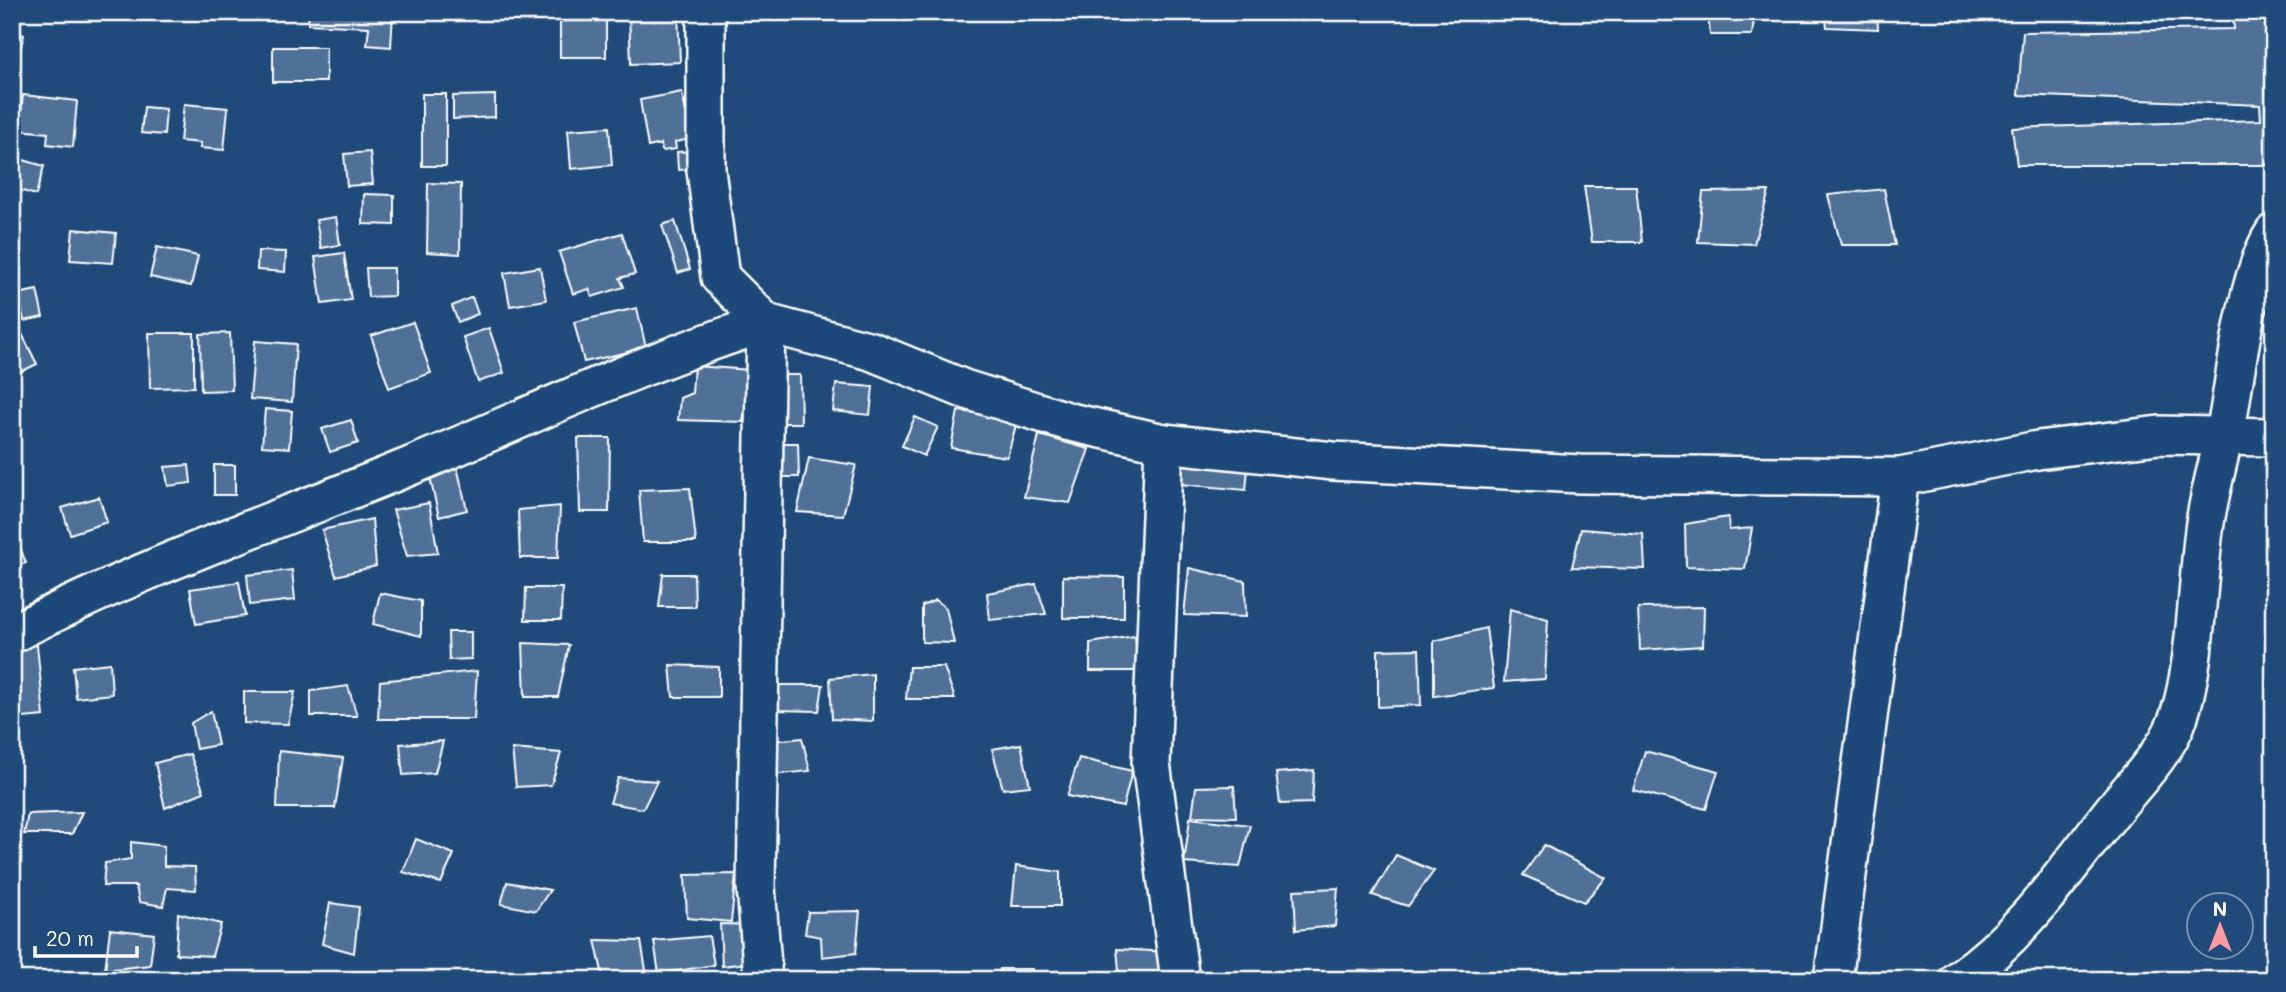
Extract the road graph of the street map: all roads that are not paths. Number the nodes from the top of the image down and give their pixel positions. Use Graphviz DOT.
graph roads {
  1 [pos="706,12"];
  2 [pos="2274,233"];
  3 [pos="2266,276"];
  4 [pos="766,323"];
  5 [pos="2255,433"];
  6 [pos="1164,443"];
  7 [pos="1900,477"];
  8 [pos="12,634"];
  9 [pos="763,980"];
  10 [pos="1180,980"];
  11 [pos="1833,980"];
  12 [pos="1958,980"];
  1 -- 4 [label="street"];
  2 -- 3 [label="street"];
  3 -- 5 [label="street"];
  4 -- 6 [label="street"];
  4 -- 8 [label="street"];
  4 -- 9 [label="street"];
  5 -- 7 [label="street"];
  5 -- 12 [label="street"];
  6 -- 7 [label="street"];
  6 -- 10 [label="street"];
  7 -- 11 [label="street"];
}
